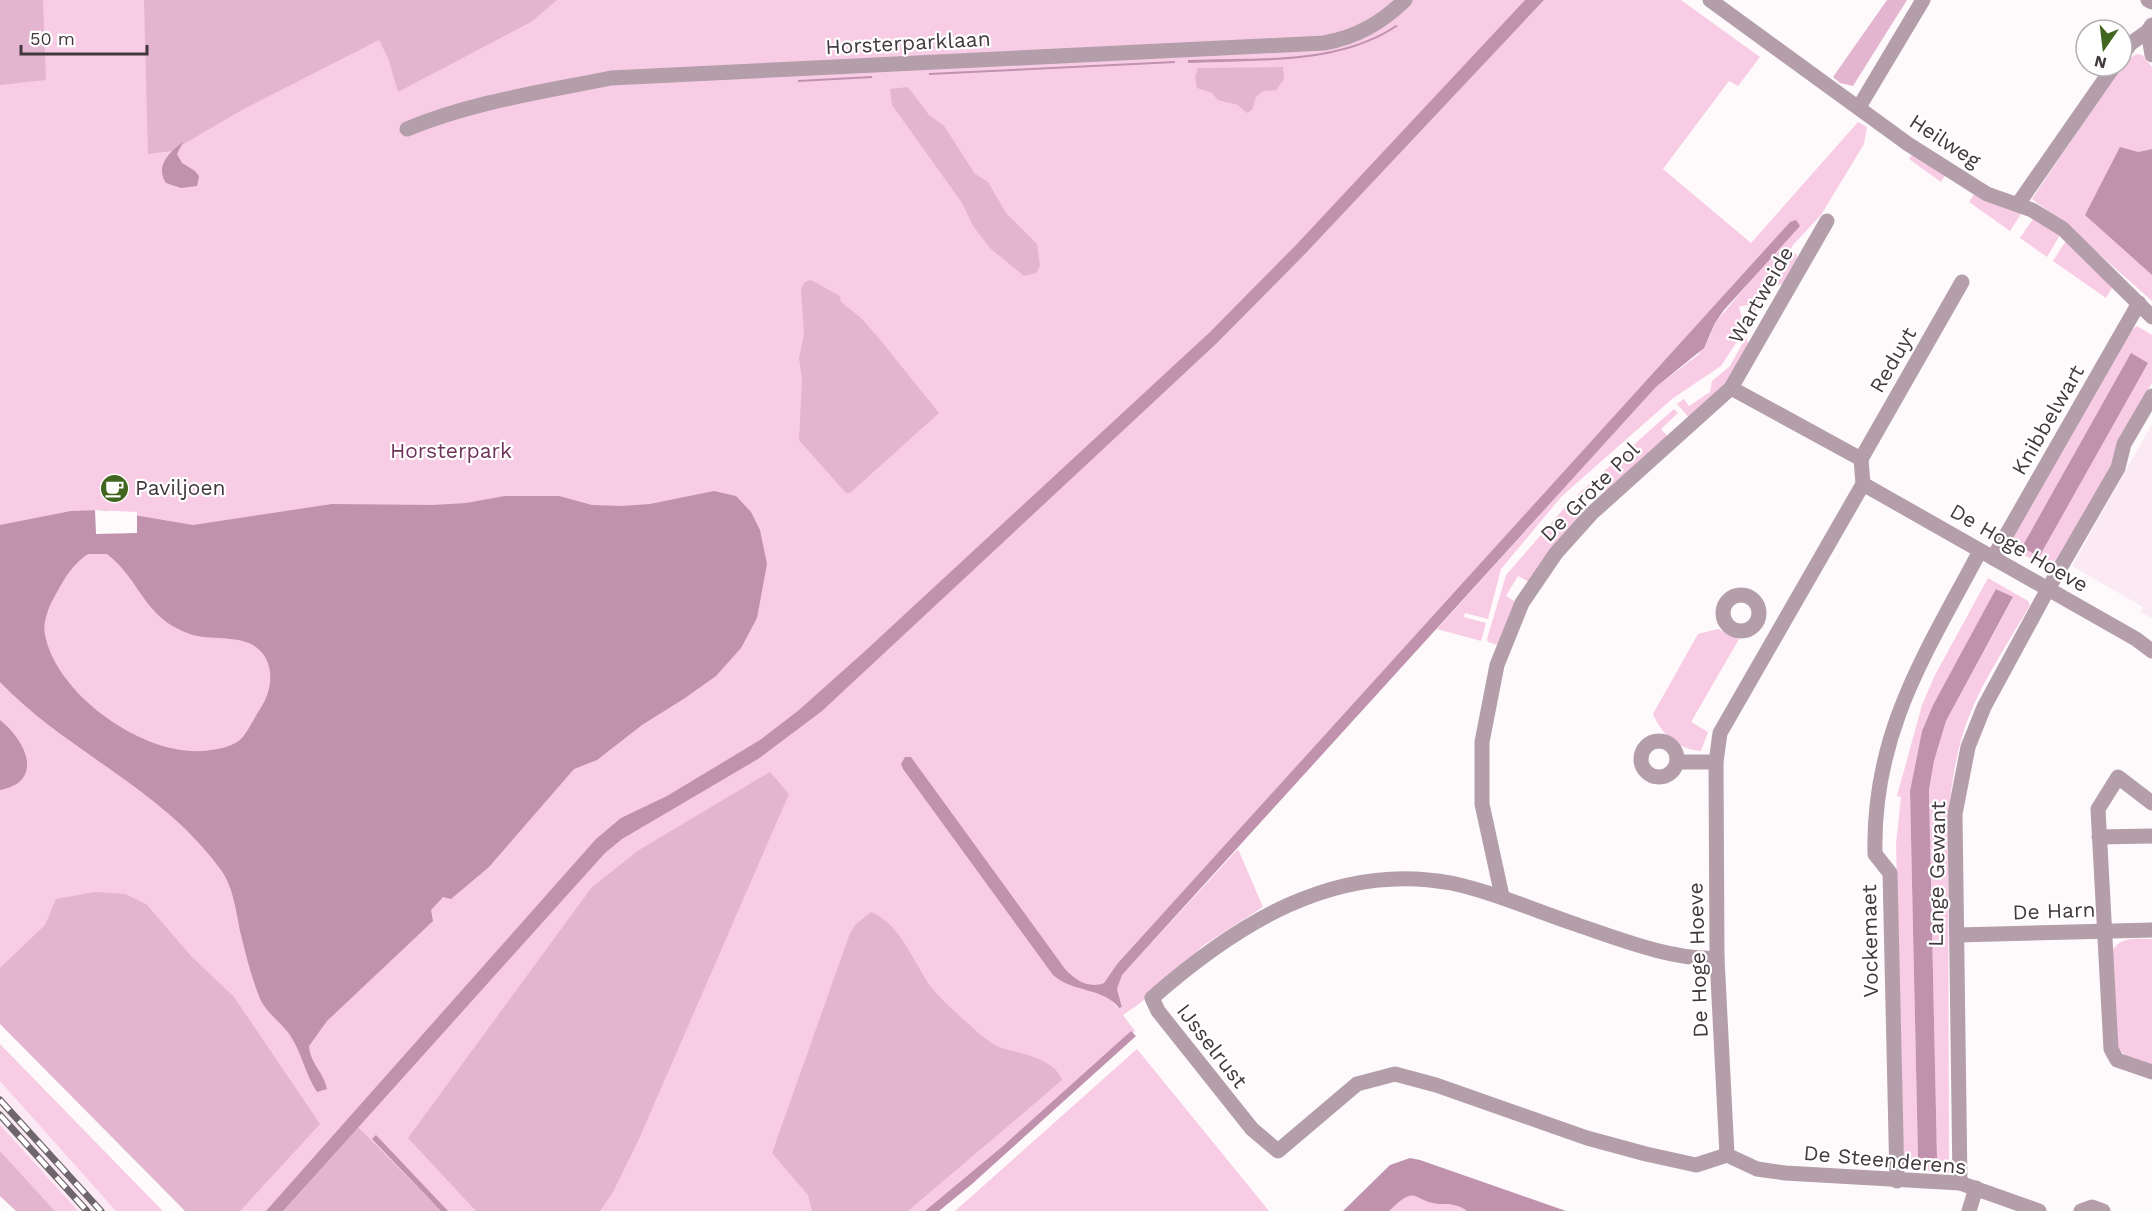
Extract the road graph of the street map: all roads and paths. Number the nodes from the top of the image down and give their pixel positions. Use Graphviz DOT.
graph roads {
  1 [pos="1405,0"];
  2 [pos="1710,0"];
  3 [pos="1923,0"];
  4 [pos="2148,0"];
  5 [pos="2152,2"];
  6 [pos="2150,28"];
  7 [pos="2134,41"];
  8 [pos="2152,55"];
  9 [pos="2106,78"];
  10 [pos="1859,107"];
  11 [pos="407,129"];
  12 [pos="2018,204"];
  13 [pos="1827,221"];
  14 [pos="1962,282"];
  15 [pos="2139,303"];
  16 [pos="2152,316"];
  17 [pos="1731,388"];
  18 [pos="2152,396"];
  19 [pos="1861,459"];
  20 [pos="1863,484"];
  21 [pos="1987,554"];
  22 [pos="2048,589"];
  23 [pos="1757,621"];
  24 [pos="1777,631"];
  25 [pos="2152,651"];
  26 [pos="1677,762"];
  27 [pos="1716,762"];
  28 [pos="2152,803"];
  29 [pos="2152,836"];
  30 [pos="2099,837"];
  31 [pos="1502,896"];
  32 [pos="2103,930"];
  33 [pos="2152,930"];
  34 [pos="1957,935"];
  35 [pos="1717,958"];
  36 [pos="2152,1072"];
  37 [pos="1727,1155"];
  38 [pos="1897,1181"];
  39 [pos="1960,1183"];
  40 [pos="1976,1188"];
  41 [pos="1969,1211"];
  42 [pos="2039,1211"];
  43 [pos="2081,1211"];
  44 [pos="2103,1211"];
  1 -- 11 [label="street, Horsterparklaan"];
  2 -- 10 [label="street, Heilweg"];
  3 -- 10 [label="street"];
  4 -- 5 [label="street"];
  6 -- 7 [label="street"];
  6 -- 8 [label="street"];
  9 -- 12 [label="street"];
  10 -- 12 [label="street, Heilweg"];
  12 -- 15 [label="street, Heilweg"];
  13 -- 17 [label="street, Wartweide"];
  14 -- 19 [label="street, Reduyt"];
  15 -- 16 [label="street, Heilweg"];
  15 -- 21 [label="street, Knibbelwart"];
  17 -- 19 [label="street"];
  17 -- 31 [label="street, De Grote Pol"];
  18 -- 22 [label="street, Lange Gewant"];
  19 -- 20 [label="street"];
  20 -- 21 [label="street, De Hoge Hoeve"];
  20 -- 24 [label="street, De Hoge Hoeve"];
  21 -- 22 [label="street, De Hoge Hoeve"];
  21 -- 38 [label="street, Vockemaet"];
  22 -- 25 [label="street, De Hoge Hoeve"];
  22 -- 34 [label="street, Lange Gewant"];
  23 -- 24 [label="street"];
  24 -- 27 [label="street, De Hoge Hoeve"];
  26 -- 27 [label="street"];
  27 -- 35 [label="street, De Hoge Hoeve"];
  28 -- 30 [label="street"];
  29 -- 30 [label="street"];
  30 -- 32 [label="street"];
  31 -- 35 [label="street, IJsselrust"];
  31 -- 37 [label="street, IJsselrust"];
  32 -- 33 [label="street, De Harn"];
  32 -- 34 [label="street, De Harn"];
  32 -- 36 [label="street"];
  34 -- 39 [label="street, Lange Gewant"];
  35 -- 37 [label="street, De Hoge Hoeve"];
  37 -- 38 [label="street, De Steenderens"];
  38 -- 39 [label="street, De Steenderens"];
  39 -- 40 [label="street, De Steenderens"];
  40 -- 41 [label="street"];
  40 -- 42 [label="street, De Steenderens"];
  43 -- 44 [label="street"];
}
